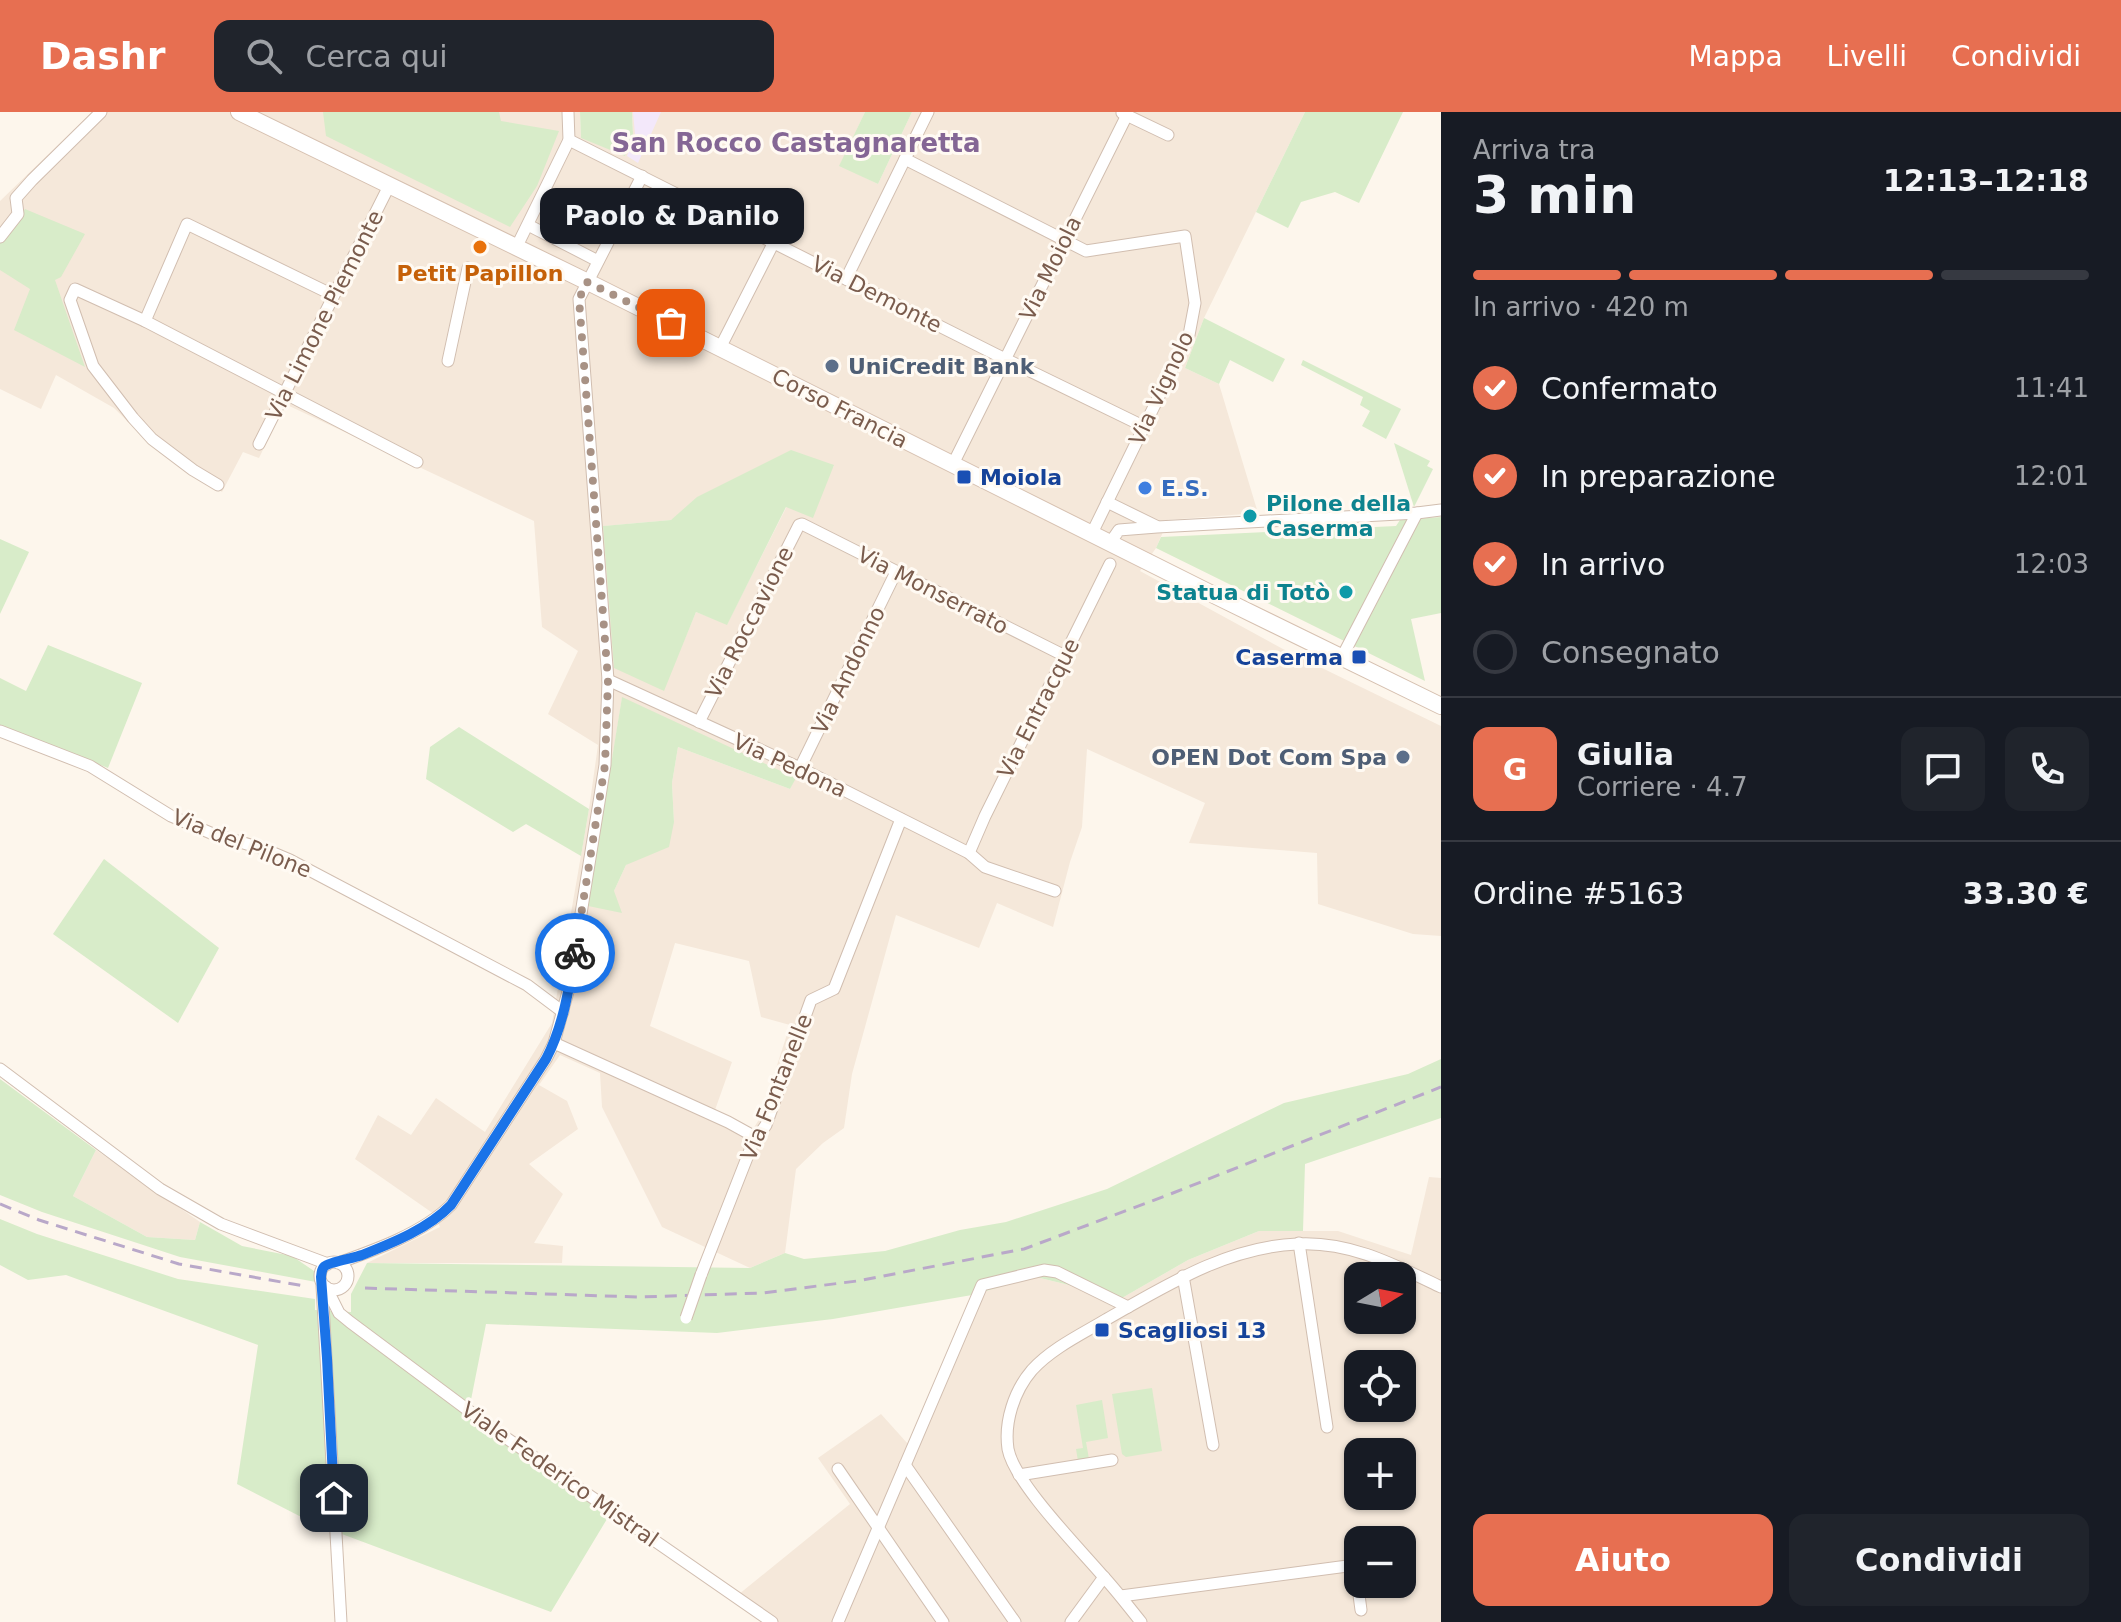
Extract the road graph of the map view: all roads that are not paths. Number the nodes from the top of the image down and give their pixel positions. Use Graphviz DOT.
graph roads {
  1 [pos="101,112"];
  2 [pos="239,112"];
  3 [pos="568,112"];
  4 [pos="928,112"];
  5 [pos="1124,114"];
  6 [pos="1168,135"];
  7 [pos="569,140"];
  8 [pos="905,159"];
  9 [pos="642,176"];
  10 [pos="389,186"];
  11 [pos="528,225"];
  12 [pos="0,237"];
  13 [pos="1063,239"];
  14 [pos="774,242"];
  15 [pos="516,248"];
  16 [pos="598,261"];
  17 [pos="468,268"];
  18 [pos="846,279"];
  19 [pos="587,282"];
  20 [pos="333,295"];
  21 [pos="145,321"];
  22 [pos="720,348"];
  23 [pos="1006,359"];
  24 [pos="448,361"];
  25 [pos="283,392"];
  26 [pos="1143,426"];
  27 [pos="259,444"];
  28 [pos="417,462"];
  29 [pos="953,464"];
  30 [pos="218,485"];
  31 [pos="1107,502"];
  32 [pos="1441,510"];
  33 [pos="1417,513"];
  34 [pos="802,524"];
  35 [pos="1157,527"];
  36 [pos="1092,533"];
  37 [pos="1110,543"];
  38 [pos="1110,564"];
  39 [pos="896,572"];
  40 [pos="1065,656"];
  41 [pos="1342,657"];
  42 [pos="608,680"];
  43 [pos="1441,706"];
  44 [pos="699,722"];
  45 [pos="0,731"];
  46 [pos="800,768"];
  47 [pos="901,819"];
  48 [pos="969,853"];
  49 [pos="1055,891"];
  50 [pos="563,1012"];
  51 [pos="554,1043"];
  52 [pos="0,1069"];
  53 [pos="757,1138"];
  54 [pos="1299,1243"];
  55 [pos="363,1254"];
  56 [pos="327,1273"];
  57 [pos="1183,1276"];
  58 [pos="348,1277"];
  59 [pos="1441,1287"];
  60 [pos="339,1289"];
  61 [pos="1128,1307"];
  62 [pos="350,1322"];
  63 [pos="685,1322"];
  64 [pos="1327,1427"];
  65 [pos="1213,1445"];
  66 [pos="1112,1460"];
  67 [pos="905,1465"];
  68 [pos="838,1469"];
  69 [pos="1019,1475"];
  70 [pos="878,1527"];
  71 [pos="1104,1577"];
  72 [pos="1121,1596"];
  73 [pos="1361,1610"];
  74 [pos="341,1622"];
  75 [pos="772,1622"];
  76 [pos="838,1622"];
  77 [pos="943,1622"];
  78 [pos="1015,1622"];
  79 [pos="1071,1622"];
  80 [pos="1141,1622"];
  1 -- 12 [label="street"];
  2 -- 10 [label="main road, Corso Francia"];
  3 -- 7 [label="street"];
  4 -- 8 [label="street"];
  5 -- 6 [label="street, Via Moiola"];
  5 -- 13 [label="street, Via Moiola"];
  7 -- 9 [label="street, Via Demonte"];
  7 -- 11 [label="street"];
  8 -- 13 [label="street"];
  8 -- 18 [label="street"];
  9 -- 14 [label="street, Via Demonte"];
  9 -- 16 [label="street"];
  10 -- 15 [label="main road, Corso Francia"];
  10 -- 20 [label="street, Via Limone Piemonte"];
  11 -- 15 [label="street"];
  11 -- 16 [label="street"];
  13 -- 23 [label="street, Via Moiola"];
  13 -- 26 [label="street, Via Vignolo"];
  14 -- 18 [label="street, Via Demonte"];
  14 -- 22 [label="street"];
  15 -- 19 [label="main road, Corso Francia"];
  16 -- 19 [label="street"];
  17 -- 24 [label="street"];
  18 -- 23 [label="street, Via Demonte"];
  19 -- 22 [label="main road, Corso Francia"];
  19 -- 42 [label="street"];
  20 -- 21 [label="street"];
  20 -- 25 [label="street, Via Limone Piemonte"];
  21 -- 25 [label="street"];
  21 -- 30 [label="street"];
  22 -- 29 [label="main road, Corso Francia"];
  23 -- 26 [label="street, Via Demonte"];
  23 -- 29 [label="street, Via Moiola"];
  25 -- 27 [label="street, Via Limone Piemonte"];
  25 -- 28 [label="street"];
  26 -- 31 [label="street, Via Vignolo"];
  29 -- 36 [label="main road, Corso Francia"];
  31 -- 35 [label="street"];
  31 -- 36 [label="street, Via Vignolo"];
  32 -- 33 [label="street"];
  33 -- 35 [label="street"];
  33 -- 41 [label="street"];
  34 -- 39 [label="street, Via Monserrato"];
  34 -- 44 [label="street, Via Roccavione"];
  35 -- 37 [label="street"];
  36 -- 37 [label="main road, Corso Francia"];
  37 -- 41 [label="main road, Corso Francia"];
  38 -- 40 [label="street, Via Entracque"];
  39 -- 40 [label="street, Via Monserrato"];
  39 -- 46 [label="street, Via Andonno"];
  40 -- 48 [label="street, Via Entracque"];
  41 -- 43 [label="main road, Corso Francia"];
  42 -- 44 [label="street, Via Pedona"];
  42 -- 50 [label="street"];
  44 -- 46 [label="street, Via Pedona"];
  45 -- 50 [label="street, Via del Pilone"];
  46 -- 47 [label="street, Via Pedona"];
  47 -- 48 [label="street, Via Pedona"];
  47 -- 53 [label="street, Via Fontanelle"];
  48 -- 49 [label="street, Via Pedona"];
  50 -- 51 [label="street"];
  51 -- 53 [label="street"];
  51 -- 55 [label="street"];
  52 -- 56 [label="street"];
  53 -- 63 [label="street, Via Fontanelle, bridge"];
  54 -- 57 [label="street"];
  54 -- 59 [label="street"];
  54 -- 64 [label="street"];
  55 -- 56 [label="street"];
  55 -- 58 [label="street"];
  56 -- 58 [label="street"];
  56 -- 60 [label="street"];
  56 -- 62 [label="street, Viale Federico Mistral"];
  56 -- 74 [label="street"];
  57 -- 61 [label="street"];
  57 -- 65 [label="street"];
  58 -- 60 [label="street"];
  60 -- 62 [label="street"];
  61 -- 67 [label="street"];
  61 -- 69 [label="street"];
  62 -- 75 [label="street, Viale Federico Mistral"];
  66 -- 69 [label="street"];
  67 -- 70 [label="street"];
  67 -- 78 [label="street"];
  68 -- 70 [label="street"];
  69 -- 71 [label="street"];
  70 -- 76 [label="street"];
  70 -- 77 [label="street"];
  71 -- 72 [label="street"];
  71 -- 79 [label="street"];
  72 -- 73 [label="street"];
  72 -- 80 [label="street"];
}
